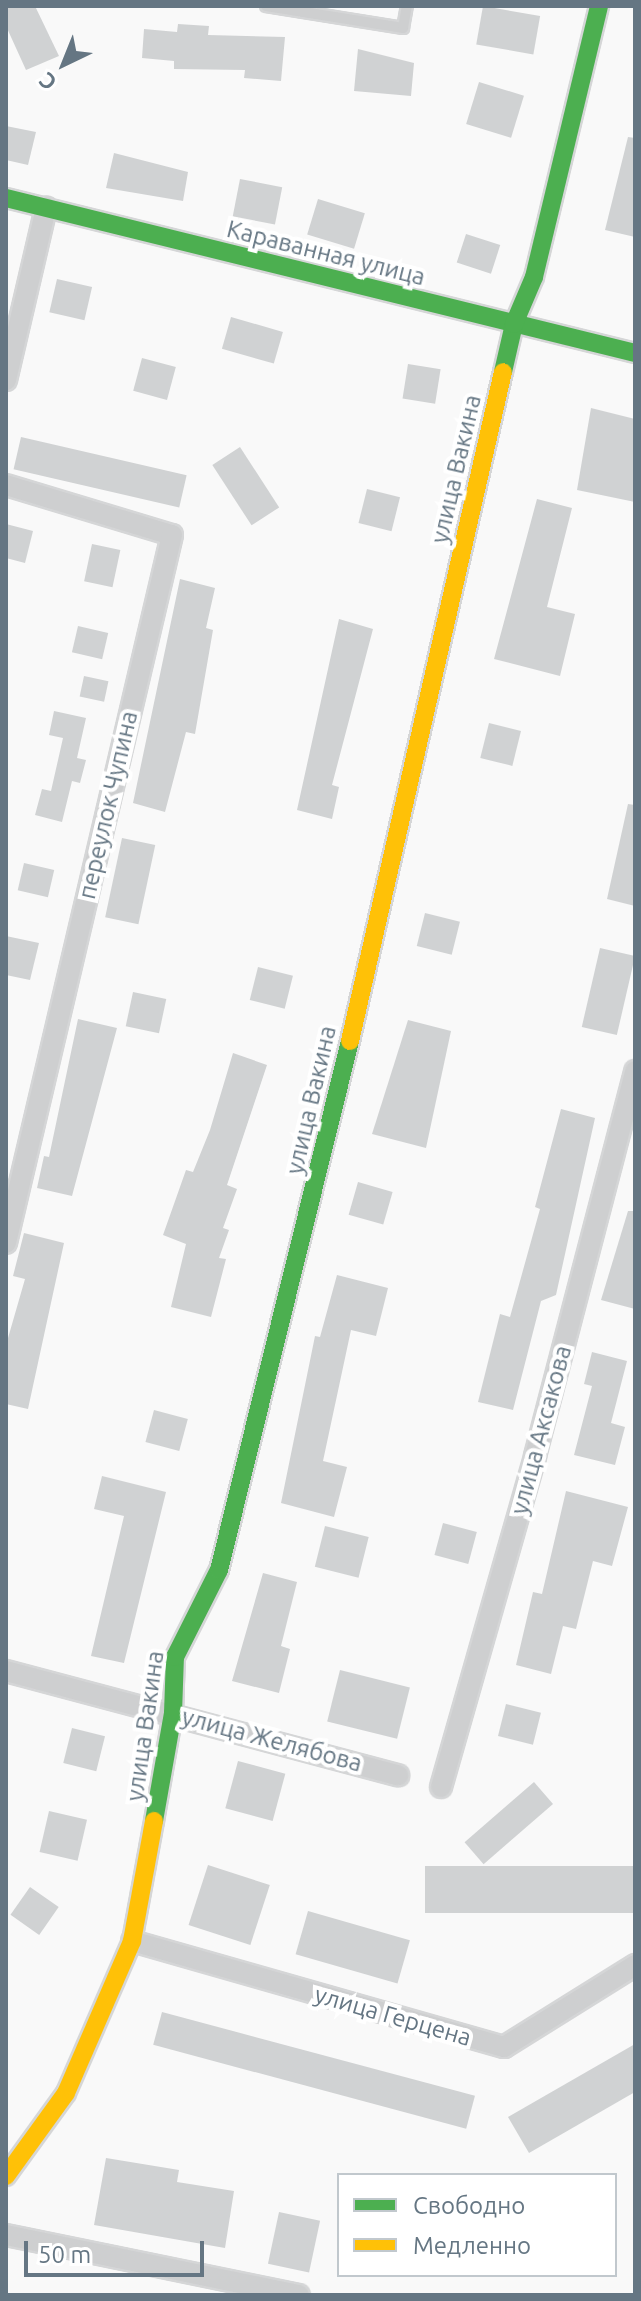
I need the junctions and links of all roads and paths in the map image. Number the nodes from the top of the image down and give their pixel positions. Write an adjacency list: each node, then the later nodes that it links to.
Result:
1 (266, 6): 2 (lane)
2 (407, 6)
3 (599, 6): 6 (street, улица Вакина)
4 (6, 198): 5 (street, Караванная улица)
5 (46, 208): 6 (street, Караванная улица); 8 (street)
6 (514, 324): 7 (street, Караванная улица); 13 (street, улица Вакина)
7 (635, 353)
8 (6, 380)
9 (6, 485): 11 (street, переулок Чупина)
10 (635, 1071): 15 (street, улица Аксакова)
11 (6, 1243)
12 (6, 1671): 13 (street, улица Желябова)
13 (173, 1713): 14 (street, улица Желябова); 16 (street, улица Вакина)
14 (398, 1775)
15 (441, 1787)
16 (132, 1941): 17 (street, улица Герцена); 18 (street, улица Вакина)
17 (635, 1965)
18 (6, 2176)
19 (6, 2235): 20 (street)
20 (299, 2295)

